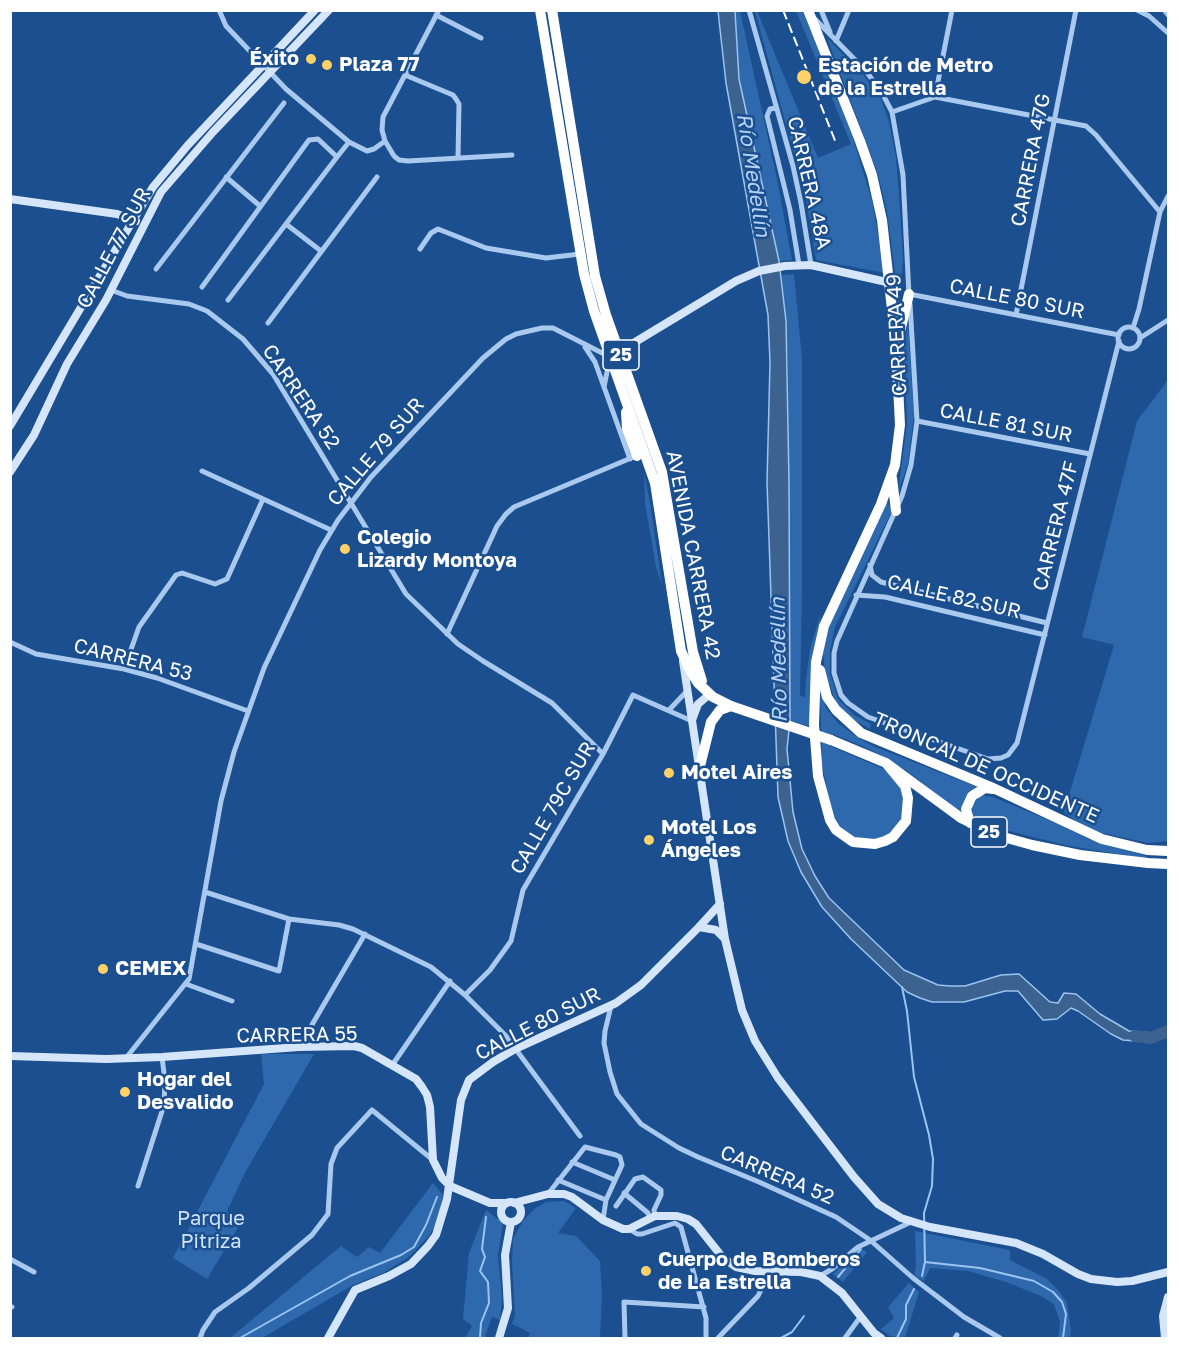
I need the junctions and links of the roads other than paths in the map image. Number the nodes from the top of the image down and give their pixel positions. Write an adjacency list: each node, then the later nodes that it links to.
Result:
1 (219, 10): 19 (street)
2 (315, 10): 19 (street, CALLE 77 SUR)
3 (329, 10): 20 (street, CALLE 77 SUR)
4 (540, 10): 45 (highway, AVENIDA CARRERA 42 / 25)
5 (552, 10): 62 (highway, AVENIDA CARRERA 42 / 25)
6 (749, 10): 24 (street, CARRERA 48A)
7 (820, 10): 18 (street)
8 (849, 10): 18 (street)
9 (952, 10): 22 (street)
10 (1076, 10): 26 (street, CARRERA 47G)
11 (1137, 10): 16 (street)
12 (1164, 10): 15 (street)
13 (808, 11): 18 (street, CARRERA 49); 49 (highway, 25)
14 (437, 13): 17 (street); 21 (street)
15 (1168, 15)
16 (1168, 33)
17 (481, 38)
18 (836, 41): 25 (street, CARRERA 49)
19 (263, 65): 20 (street); 38 (street, CALLE 77 SUR)
20 (270, 72): 28 (street); 39 (street, CALLE 77 SUR)
21 (405, 75): 27 (street); 31 (street)
22 (935, 97): 25 (street); 26 (street)
23 (284, 103): 32 (street)
24 (776, 108): 41 (street, CARRERA 48A); 42 (street, CARRERA 48A)
25 (892, 112): 52 (street, CARRERA 49)
26 (1055, 119): 37 (street); 54 (street, CARRERA 47G)
27 (385, 141): 28 (street); 31 (street)
28 (349, 142): 30 (street)
29 (512, 155): 31 (street)
30 (337, 157): 36 (street); 40 (street)
31 (458, 157)
32 (225, 177): 36 (street); 48 (street)
33 (377, 177): 44 (street)
34 (1168, 196): 37 (street)
35 (10, 199): 38 (street)
36 (260, 206): 50 (street)
37 (1160, 212): 57 (street)
38 (133, 219): 39 (street); 67 (street, CALLE 77 SUR)
39 (143, 224): 51 (street, CALLE 77 SUR)
40 (286, 224): 44 (street); 53 (street)
41 (807, 238): 42 (street); 47 (street, CARRERA 48A)
42 (795, 240): 46 (street, CARRERA 48A)
43 (420, 249): 45 (street)
44 (321, 250): 56 (street)
45 (580, 255): 62 (highway, AVENIDA CARRERA 42 / 25)
46 (799, 265): 47 (street); 62 (street)
47 (811, 266): 49 (street)
48 (156, 269)
49 (891, 282): 61 (highway, 25)
50 (202, 286)
51 (111, 290): 72 (street, CALLE 77 SUR); 75 (street, CARRERA 52)
52 (909, 294): 54 (street, CALLE 80 SUR); 61 (highway); 66 (street, CARRERA 49)
53 (228, 300)
54 (1016, 315): 58 (street, CALLE 80 SUR)
55 (1168, 320): 59 (street)
56 (268, 323)
57 (1132, 328): 58 (street); 59 (street)
58 (1119, 338): 59 (street); 69 (street, CARRERA 47F)
59 (1140, 338)
60 (584, 345): 62 (street, CALLE 79 SUR); 63 (street); 75 (street, CALLE 79 SUR)
61 (896, 345): 73 (highway, 25)
62 (615, 355): 63 (street); 64 (highway, AVENIDA CARRERA 42 / 25); 65 (highway, AVENIDA CARRERA 42 / 25)
63 (604, 387): 70 (street)
64 (624, 396): 68 (highway, AVENIDA CARRERA 42 / 25); 70 (highway)
65 (637, 400): 68 (highway); 88 (highway, AVENIDA CARRERA 42 / 25)
66 (916, 421): 69 (street, CALLE 81 SUR); 76 (street, CARRERA 49)
67 (10, 426)
68 (640, 439): 70 (highway, AVENIDA CARRERA 42 / 25)
69 (1090, 454): 80 (street, CARRERA 47F)
70 (637, 456): 81 (street); 85 (highway, AVENIDA CARRERA 42 / 25)
71 (202, 471): 74 (street)
72 (10, 472)
73 (892, 476): 76 (highway); 83 (highway, 25)
74 (263, 499): 77 (street); 86 (street)
75 (351, 502): 77 (street, CALLE 79 SUR); 81 (street, CARRERA 52)
76 (896, 511): 78 (street, CARRERA 49)
77 (331, 530): 91 (street, CALLE 79 SUR)
78 (870, 566): 79 (street, CARRERA 49); 80 (street, CALLE 82 SUR)
79 (856, 595): 82 (street, CALLE 82 SUR); 93 (street, CARRERA 49)
80 (1047, 623): 82 (street, CARRERA 47F)
81 (447, 634): 94 (street, CARRERA 52)
82 (1044, 635): 93 (street, CARRERA 47F)
83 (820, 637): 95 (highway); 97 (highway, TRONCAL DE OCCIDENTE / 25)
84 (10, 642): 86 (street, CARRERA 53)
85 (681, 651): 87 (street); 88 (highway, AVENIDA CARRERA 42 / 25)
86 (124, 669): 91 (street, CARRERA 53)
87 (687, 691): 90 (street); 92 (street)
88 (710, 694): 89 (highway, TRONCAL DE OCCIDENTE / 25); 92 (street)
89 (731, 706): 95 (highway, TRONCAL DE OCCIDENTE / 25, bridge); 96 (highway)
90 (669, 710): 92 (street); 94 (street, CALLE 79C SUR)
91 (248, 711): 101 (street, CALLE 79 SUR)
92 (692, 721): 96 (street)
93 (1012, 752)
94 (603, 754): 110 (street, CALLE 79C SUR)
95 (886, 763): 98 (highway, TRONCAL DE OCCIDENTE / 25)
96 (699, 770): 102 (street)
97 (999, 791): 98 (highway); 99 (highway, TRONCAL DE OCCIDENTE / 25)
98 (970, 823): 100 (highway, TRONCAL DE OCCIDENTE / 25)
99 (1168, 851)
100 (1168, 864)
101 (205, 892): 103 (street); 107 (street, CALLE 79 SUR)
102 (720, 904): 104 (street, CALLE 80 SUR); 106 (street)
103 (289, 919): 105 (street); 107 (street)
104 (699, 927): 106 (street); 112 (street, CALLE 80 SUR)
105 (365, 934): 108 (street); 113 (street)
106 (725, 939): 138 (street)
107 (196, 944): 109 (street, CALLE 79 SUR)
108 (450, 981): 110 (street); 118 (street)
109 (186, 984): 111 (street); 117 (street, CALLE 79 SUR)
110 (465, 995): 114 (street)
111 (232, 1001)
112 (611, 1005): 114 (street, CALLE 80 SUR); 140 (street, CARRERA 52)
113 (299, 1047): 116 (street, CARRERA 55); 118 (street, CARRERA 55)
114 (515, 1049): 119 (street); 125 (street, CALLE 80 SUR)
115 (10, 1056): 117 (street, CARRERA 55)
116 (162, 1057): 117 (street, CARRERA 55); 124 (street)
117 (126, 1058)
118 (393, 1064): 120 (street, CARRERA 55)
119 (580, 1136)
120 (433, 1160): 125 (street); 149 (street)
121 (572, 1162): 122 (street); 123 (street); 123 (street)
122 (558, 1180): 127 (street); 129 (street)
123 (615, 1180): 129 (street)
124 (138, 1186)
125 (450, 1186): 130 (street); 150 (street, CALLE 80 SUR)
126 (624, 1193): 132 (street); 135 (street); 135 (street)
127 (548, 1194): 128 (street); 136 (street)
128 (535, 1198): 131 (street); 133 (street)
129 (606, 1200): 136 (street)
130 (490, 1203): 131 (street); 134 (street)
131 (511, 1203): 133 (street); 134 (street)
132 (616, 1206)
133 (520, 1214): 137 (street)
134 (502, 1216): 137 (street)
135 (653, 1218): 139 (street); 143 (street)
136 (603, 1220): 139 (street)
137 (511, 1222): 151 (street)
138 (914, 1223): 140 (street); 144 (street)
139 (629, 1229): 147 (street)
140 (870, 1240): 145 (street); 157 (street, CARRERA 52)
141 (10, 1259): 142 (street)
142 (34, 1272)
143 (770, 1272): 145 (street); 154 (street)
144 (1168, 1272)
145 (820, 1276): 148 (street)
146 (1168, 1297): 158 (street)
147 (704, 1307): 152 (street); 153 (street)
148 (861, 1316): 155 (street); 156 (street)
149 (200, 1338)
150 (328, 1338)
151 (499, 1338)
152 (625, 1338)
153 (706, 1338)
154 (718, 1338)
155 (845, 1338)
156 (881, 1338)
157 (1000, 1338)
158 (1165, 1338)

